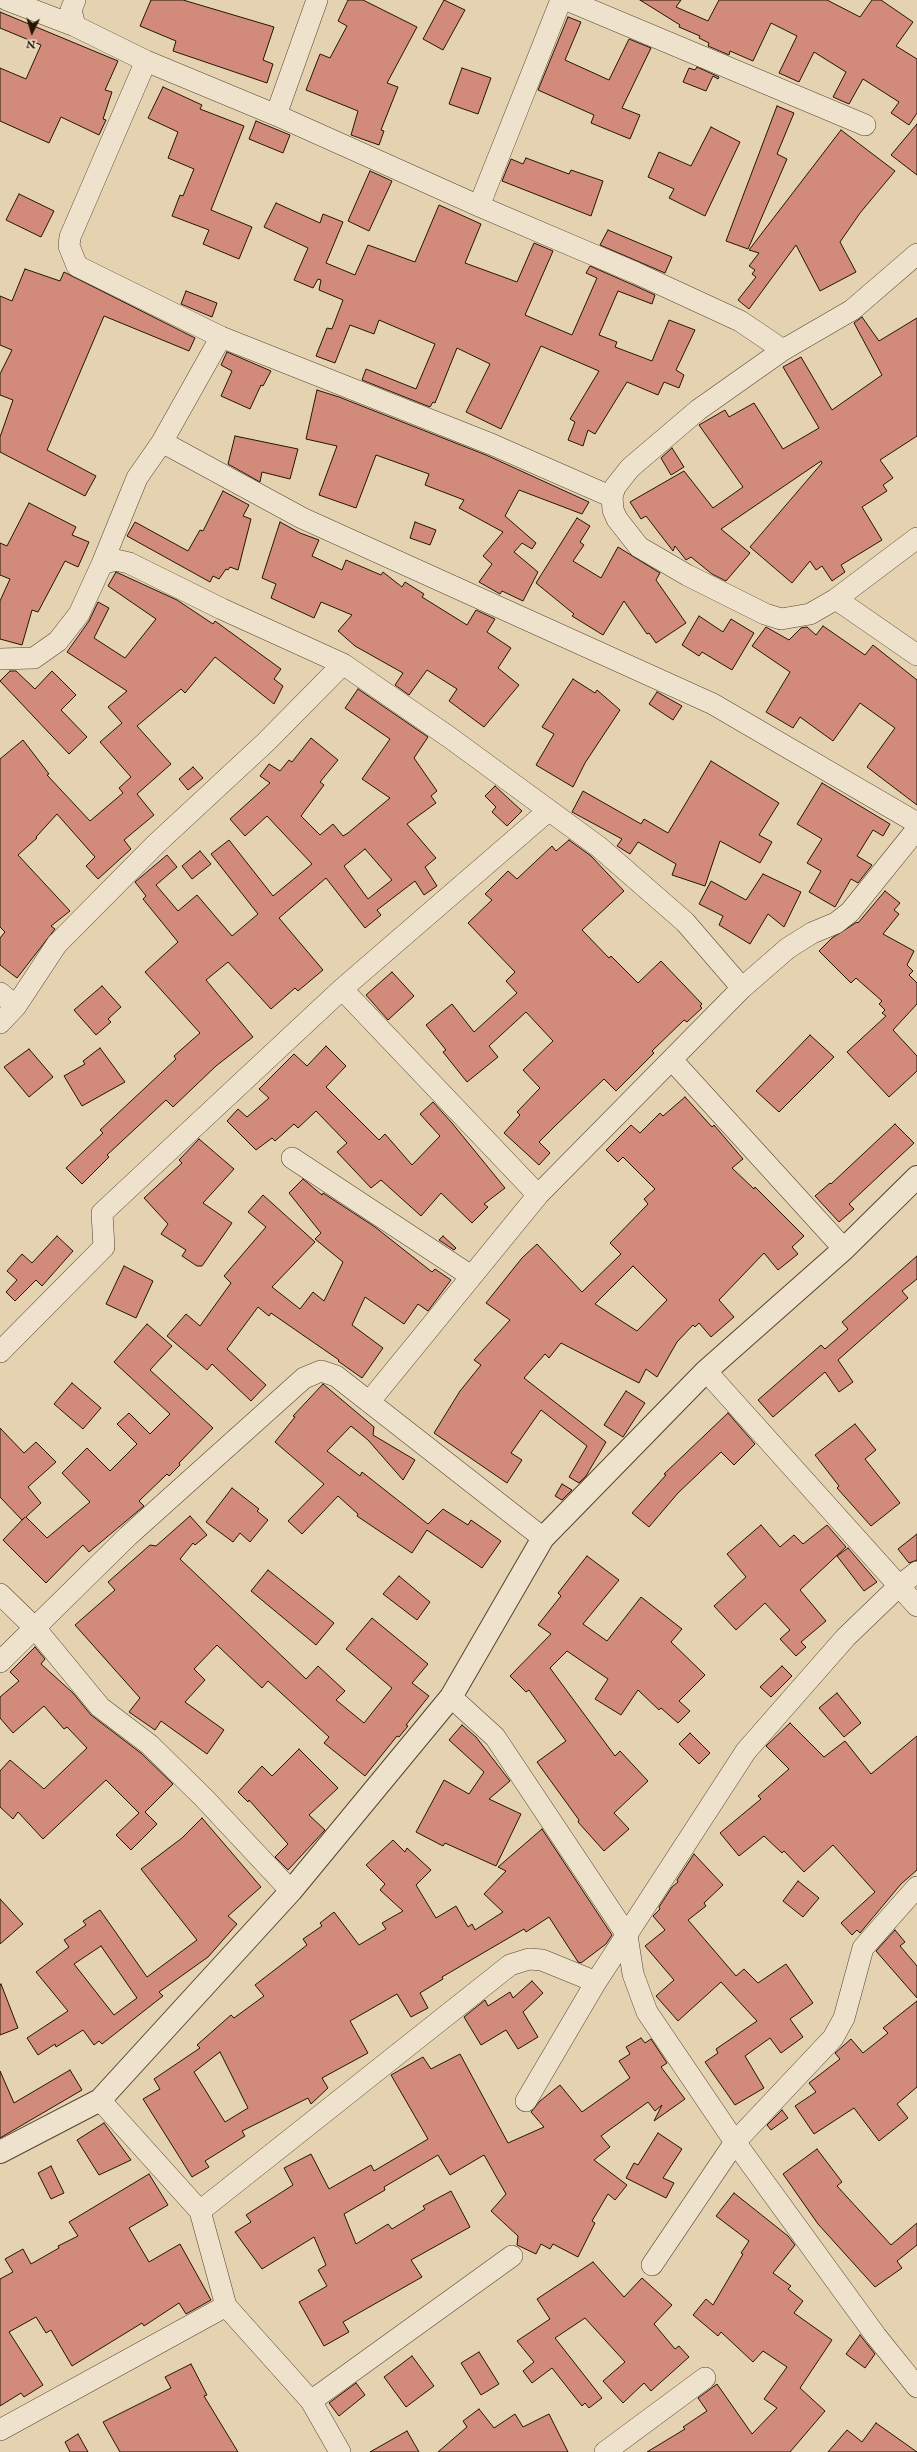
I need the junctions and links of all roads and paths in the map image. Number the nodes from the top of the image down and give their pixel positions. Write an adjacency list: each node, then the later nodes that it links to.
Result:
1 (7, 0): 6 (street)
2 (75, 0): 6 (street)
3 (317, 0): 8 (street)
4 (560, 0): 10 (street)
5 (567, 0): 9 (street)
6 (75, 26): 7 (street)
7 (146, 62): 8 (street); 12 (street)
8 (276, 114): 10 (street)
9 (865, 125)
10 (479, 206): 13 (street)
11 (917, 254): 13 (street)
12 (221, 337): 14 (street); 15 (street)
13 (783, 350): 15 (street)
14 (162, 442): 17 (street); 23 (street)
15 (612, 497): 18 (street)
16 (917, 538): 18 (street)
17 (102, 564): 20 (street); 21 (street)
18 (836, 599): 19 (street)
19 (917, 655)
20 (3, 663)
21 (343, 664): 22 (street); 28 (street)
22 (548, 811): 25 (street); 26 (street)
23 (917, 823)
24 (917, 830): 25 (street)
25 (742, 988): 30 (street)
26 (342, 989): 33 (street); 36 (street)
27 (0, 993): 28 (street)
28 (16, 1006): 29 (street)
29 (0, 1023)
30 (672, 1060): 33 (street); 34 (street)
31 (292, 1158): 35 (street)
32 (917, 1177): 34 (street)
33 (538, 1195): 35 (street)
34 (844, 1249): 37 (street)
35 (471, 1276): 38 (street)
36 (0, 1352)
37 (706, 1371): 39 (street); 41 (street)
38 (369, 1402): 39 (street); 44 (street)
39 (543, 1538): 46 (street)
40 (917, 1572): 41 (street)
41 (899, 1586): 43 (street); 49 (street)
42 (0, 1594): 44 (street)
43 (917, 1606)
44 (35, 1628): 45 (street); 48 (street)
45 (0, 1662)
46 (451, 1697): 48 (street); 49 (street)
47 (917, 1887): 53 (street)
48 (291, 1891): 51 (street)
49 (627, 1935): 50 (street); 53 (street)
50 (596, 1982): 52 (street); 55 (street)
51 (100, 2100): 54 (street); 55 (street)
52 (526, 2101)
53 (735, 2142): 57 (street); 60 (street)
54 (0, 2152)
55 (200, 2211): 58 (street)
56 (512, 2256): 61 (street)
57 (652, 2266)
58 (226, 2306): 61 (street); 62 (street)
59 (705, 2378): 64 (street)
60 (917, 2387)
61 (311, 2401): 63 (street)
62 (0, 2430)
63 (340, 2452)
64 (606, 2452)

